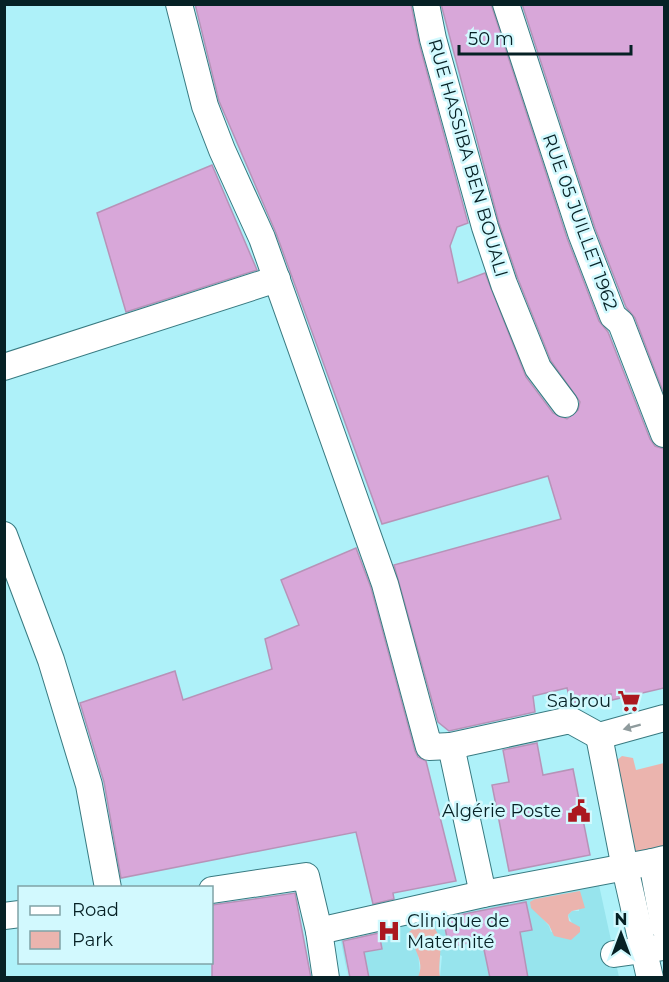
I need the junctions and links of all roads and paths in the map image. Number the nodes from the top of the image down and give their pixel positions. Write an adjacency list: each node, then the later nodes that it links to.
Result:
1 (179, 4): 4 (street)
2 (426, 4): 6 (street, RUE HASSIBA BEN BOUALI)
3 (506, 4): 7 (street, RUE 05 JUILLET 1962)
4 (277, 279): 5 (street); 11 (street)
5 (4, 368)
6 (565, 404)
7 (664, 434)
8 (4, 535): 14 (street)
9 (664, 718): 10 (street, one-way to 10)
10 (599, 736): 11 (street); 13 (street)
11 (451, 746): 16 (street)
12 (658, 861): 13 (street); 17 (street)
13 (625, 868): 16 (street); 19 (street)
14 (108, 886)
15 (213, 890): 18 (street)
16 (483, 894): 18 (street)
17 (664, 927)
18 (319, 931): 21 (street)
19 (655, 948): 20 (street); 22 (street)
20 (614, 954)
21 (326, 978)
22 (650, 978)

